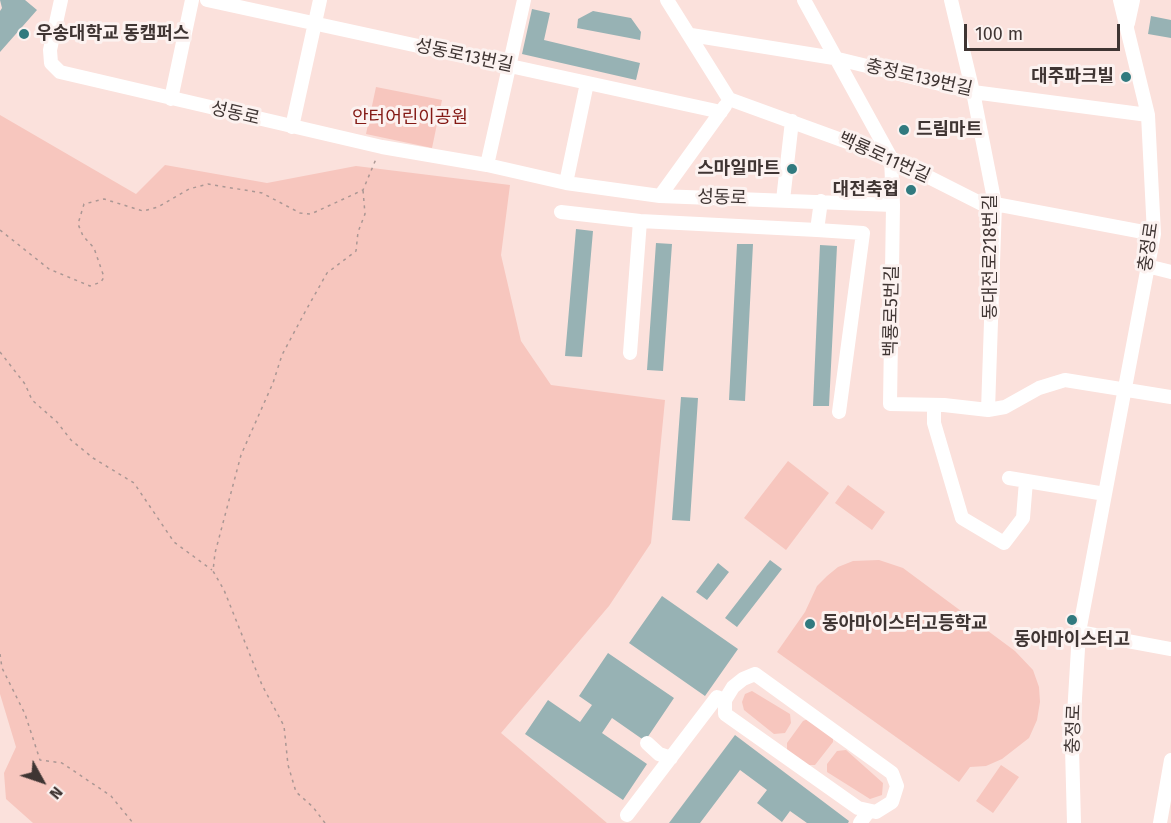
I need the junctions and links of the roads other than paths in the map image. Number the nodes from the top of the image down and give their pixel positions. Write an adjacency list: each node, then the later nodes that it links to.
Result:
1 (61, 0): 18 (street, 성동로)
2 (192, 0): 18 (street)
3 (207, 0): 11 (street, 성동로13번길)
4 (320, 0): 11 (street)
5 (524, 0): 15 (street)
6 (667, 0): 13 (street)
7 (804, 0): 14 (street, 백룡로5번길)
8 (951, 0): 17 (street, 동대전로218번길)
9 (1120, 0): 12 (street, 충정로)
10 (1132, 0): 12 (main road)
11 (315, 23): 15 (street, 성동로13번길); 23 (street)
12 (1127, 23): 21 (street, 충정로)
13 (691, 35): 14 (street, 충정로139번길); 19 (street)
14 (834, 58): 17 (street, 충정로139번길); 24 (street, 백룡로5번길)
15 (511, 66): 16 (street, 성동로13번길); 25 (street)
16 (587, 83): 20 (street, 성동로13번길); 26 (street)
17 (974, 92): 21 (street, 충정로139번길); 30 (street, 동대전로218번길)
18 (171, 99): 23 (street, 성동로)
19 (729, 99): 20 (street, 성동로); 22 (street, 백룡로11번길)
20 (721, 112): 27 (street, 성동로)
21 (1148, 115): 35 (street, 충정로)
22 (792, 121): 24 (street, 백룡로11번길); 28 (street)
23 (292, 127): 25 (street, 성동로)
24 (891, 158): 30 (street, 백룡로11번길); 31 (street, 백룡로5번길)
25 (487, 165): 26 (street, 성동로)
26 (566, 183): 27 (street, 성동로)
27 (660, 196): 28 (street, 성동로)
28 (783, 200): 29 (street, 성동로)
29 (821, 201): 31 (street, 성동로); 34 (street)
30 (995, 204): 35 (street, 백룡로11번길); 42 (street, 동대전로218번길)
31 (893, 205): 41 (street, 백룡로5번길)
32 (561, 212): 33 (street)
33 (640, 221): 34 (street); 38 (street)
34 (817, 230): 43 (street)
35 (1154, 234): 36 (street, 충정로)
36 (1147, 266): 37 (street); 39 (street, 충정로)
37 (1171, 272)
38 (630, 353)
39 (1123, 388): 40 (street, 백룡로5번길); 42 (street, 백룡로5번길); 46 (street, 충정로)
40 (1171, 397)
41 (934, 405): 42 (street, 백룡로5번길); 45 (street)
42 (988, 410)
43 (839, 412)
44 (1009, 478): 45 (street)
45 (1026, 481): 46 (street)
46 (1105, 494): 47 (street, 충정로)
47 (1079, 632): 48 (street); 56 (street, 충정로)
48 (1171, 649)
49 (725, 700): 51 (street); 53 (street); 53 (street)
50 (647, 743): 51 (street)
51 (671, 758): 54 (street)
52 (1171, 760): 57 (street)
53 (869, 811): 55 (street)
54 (627, 814)
55 (860, 823)
56 (1074, 823)
57 (1160, 823)

